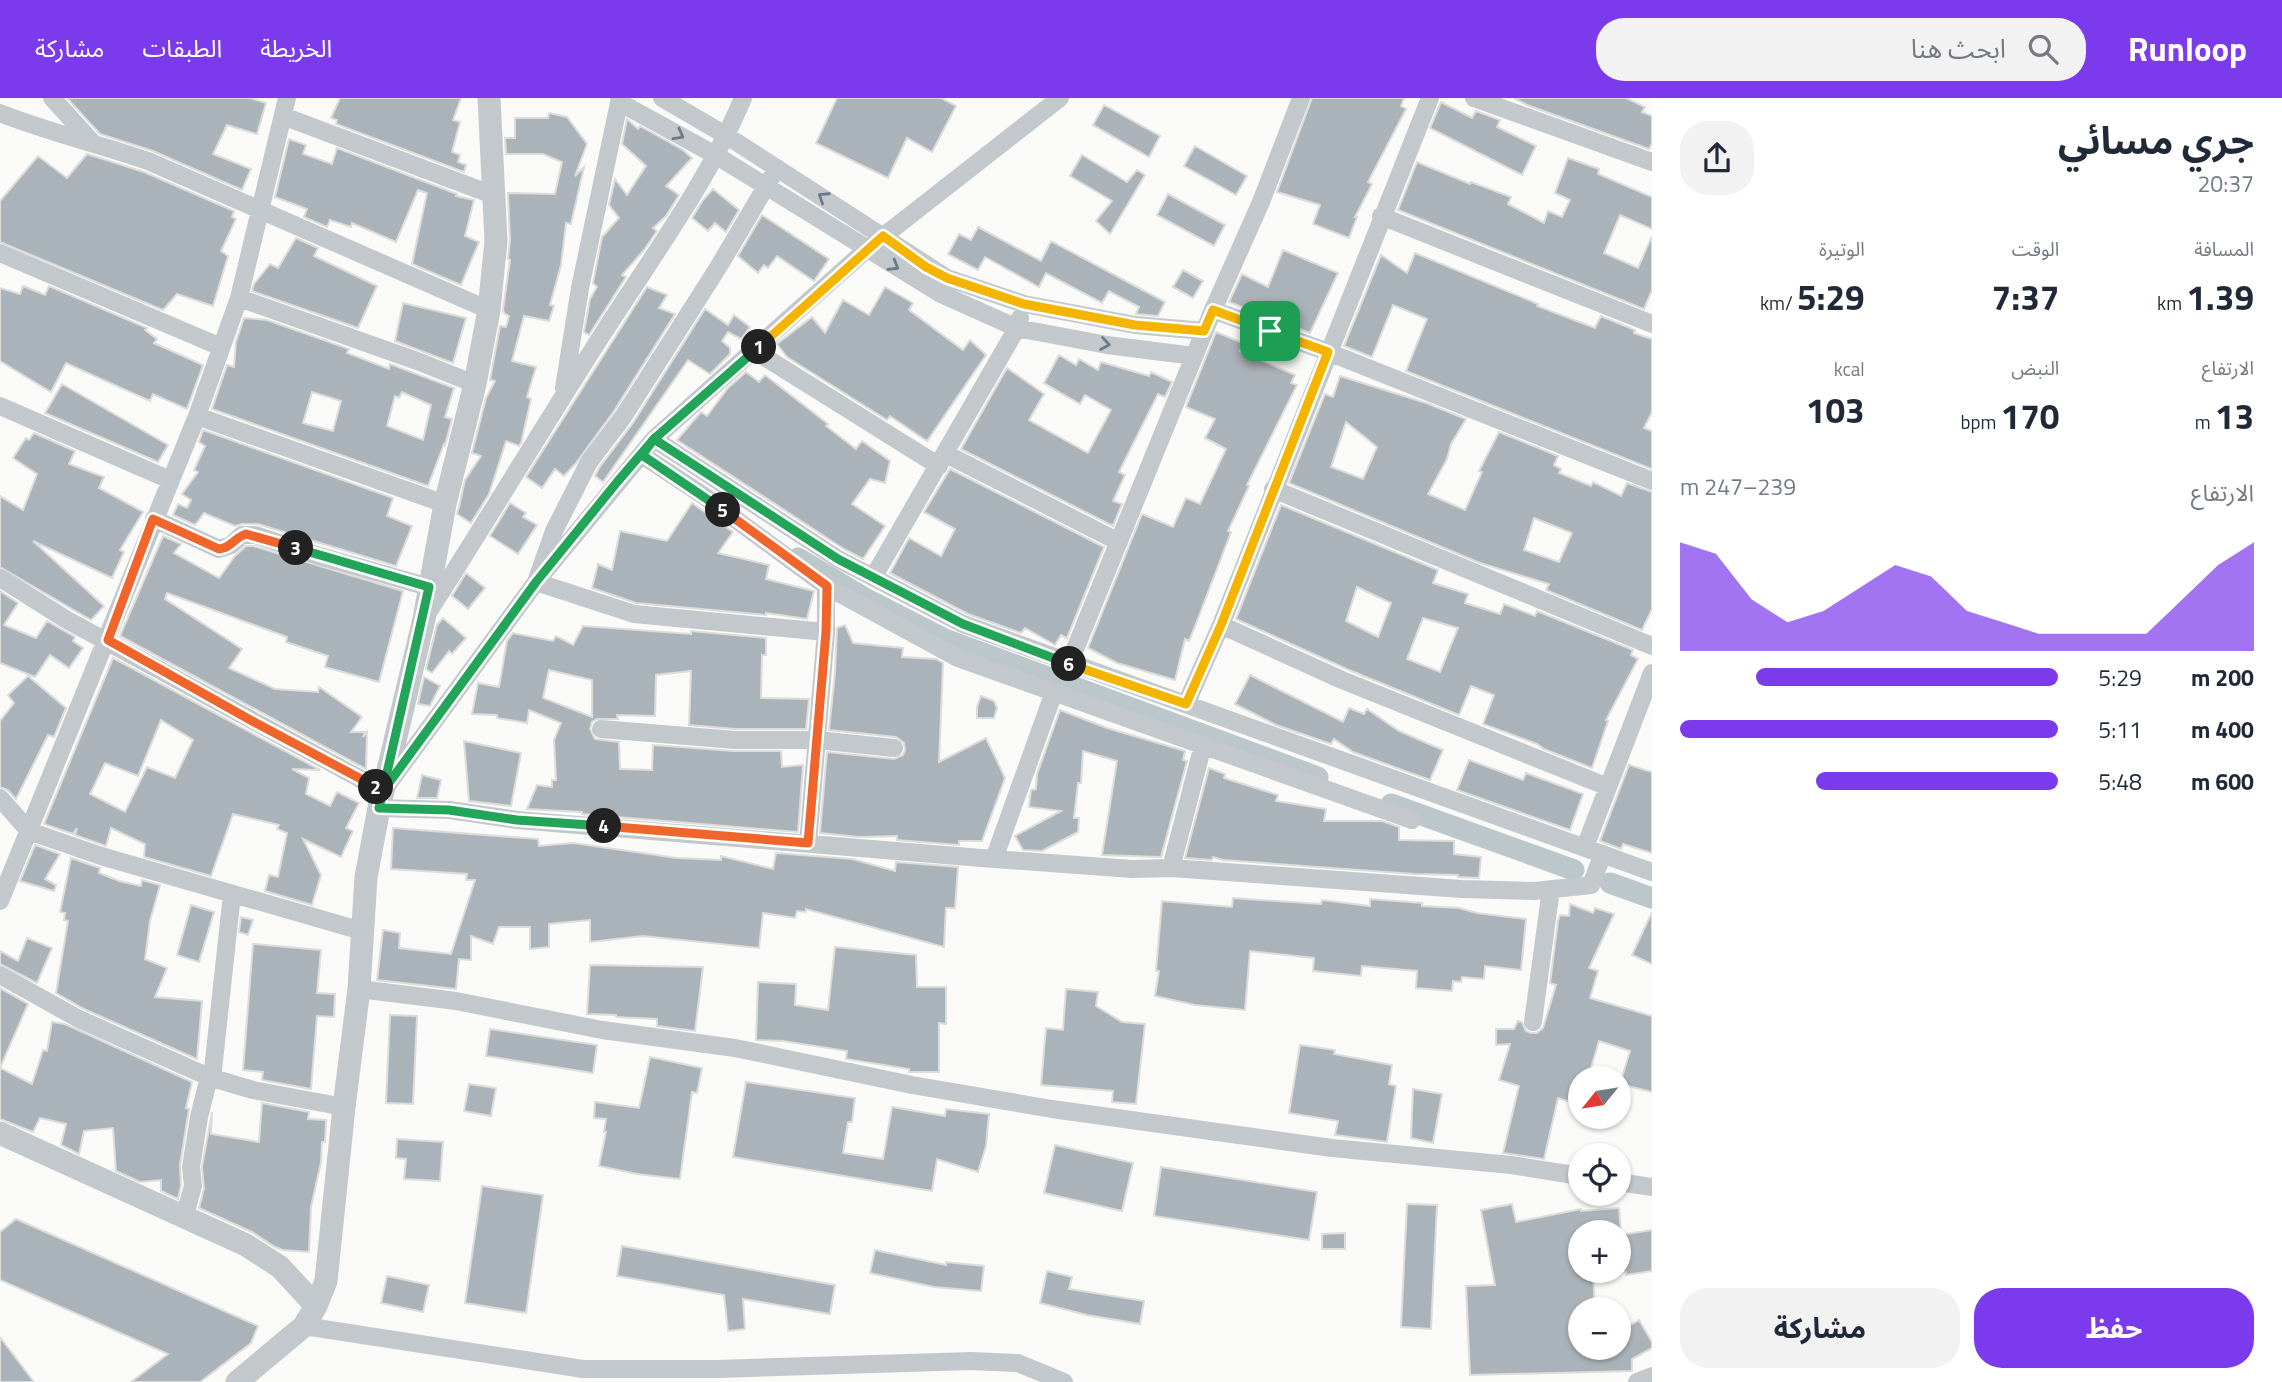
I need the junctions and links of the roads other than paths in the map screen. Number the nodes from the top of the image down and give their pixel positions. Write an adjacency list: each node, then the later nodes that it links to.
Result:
1 (52, 98): 13 (street)
2 (489, 98): 18 (street)
3 (662, 98): 12 (street)
4 (743, 98): 12 (street)
5 (1060, 98): 21 (street)
6 (1301, 98): 28 (street)
7 (1430, 98): 20 (street)
8 (1474, 98): 15 (street)
9 (620, 100): 14 (street, one-way to 14); 37 (street)
10 (285, 107): 18 (street); 19 (street)
11 (0, 113): 13 (street)
12 (727, 136): 14 (street); 16 (street)
13 (92, 142): 19 (street)
14 (717, 156): 17 (street); 37 (street)
15 (1652, 162)
16 (777, 168): 17 (street); 21 (street, one-way to 16)
17 (766, 188): 22 (street); 51 (street)
18 (493, 195): 27 (street)
19 (260, 211): 25 (street); 27 (street)
20 (1381, 216): 29 (street); 34 (street)
21 (883, 236): 22 (street); 24 (street)
22 (867, 249): 24 (street, one-way to 24); 33 (street)
23 (0, 253): 32 (street)
24 (922, 274): 26 (street); 30 (street)
25 (239, 298): 32 (street); 36 (street)
26 (1024, 304): 30 (street); 31 (street)
27 (489, 310): 36 (street)
28 (1213, 310): 31 (street); 34 (street)
29 (1652, 324)
30 (1017, 328): 35 (street, one-way to 35); 42 (street)
31 (1204, 331): 35 (street)
32 (221, 347): 39 (street)
33 (755, 351): 40 (street); 42 (street)
34 (1328, 352): 44 (street); 45 (street)
35 (1194, 356): 48 (street)
36 (475, 384): 46 (street)
37 (563, 395): 54 (street)
38 (0, 406): 43 (street)
39 (197, 416): 43 (street); 46 (street)
40 (654, 439): 41 (street); 49 (street)
41 (642, 455): 51 (street); 52 (street)
42 (942, 460): 48 (street); 49 (street)
43 (170, 480): 47 (street)
44 (1652, 481)
45 (1273, 489): 55 (street); 58 (street)
46 (445, 505): 53 (street)
47 (153, 519): 53 (street); 57 (street)
48 (1119, 542): 59 (street)
49 (874, 576): 59 (street)
50 (0, 578): 57 (street)
51 (536, 582): 56 (street); 69 (street)
52 (827, 586): 56 (street); 61 (street)
53 (429, 587): 54 (street)
54 (424, 619): 69 (street)
55 (1221, 625): 62 (street); 67 (street)
56 (826, 632): 64 (street)
57 (108, 640): 69 (street); 71 (street)
58 (1652, 646)
59 (1069, 664): 62 (street)
60 (1652, 673): 67 (street)
61 (1054, 692): 65 (street); 75 (street)
62 (1186, 704): 73 (street)
63 (601, 729): 64 (street)
64 (817, 740): 66 (street); 72 (street)
65 (1203, 745): 70 (street); 76 (street)
66 (894, 748)
67 (1608, 787): 73 (street)
68 (0, 798): 71 (street)
69 (381, 799): 72 (street); 81 (street)
70 (1412, 820)
71 (29, 831): 79 (street); 80 (street)
72 (808, 843): 75 (street)
73 (1585, 846): 74 (street)
74 (1603, 854): 77 (street); 78 (street)
75 (994, 859): 76 (street)
76 (1171, 868): 78 (street)
77 (1652, 872)
78 (1551, 889): 84 (street)
79 (232, 894): 81 (street); 85 (street)
80 (0, 901)
81 (362, 931): 83 (street)
82 (0, 975): 85 (street)
83 (359, 989): 86 (street); 88 (street)
84 (1533, 1022)
85 (211, 1078): 86 (street); 91 (street)
86 (344, 1107): 92 (street)
87 (0, 1133): 91 (street)
88 (1568, 1174)
89 (1631, 1184): 90 (street)
90 (1652, 1187)
91 (184, 1218): 92 (street)
92 (316, 1306): 93 (street)
93 (304, 1326): 94 (street); 98 (street)
94 (718, 1368): 95 (street); 99 (street)
95 (753, 1374): 97 (street)
96 (1652, 1376): 100 (street)
97 (1055, 1380)
98 (237, 1382)
99 (702, 1382)
100 (1637, 1382)

